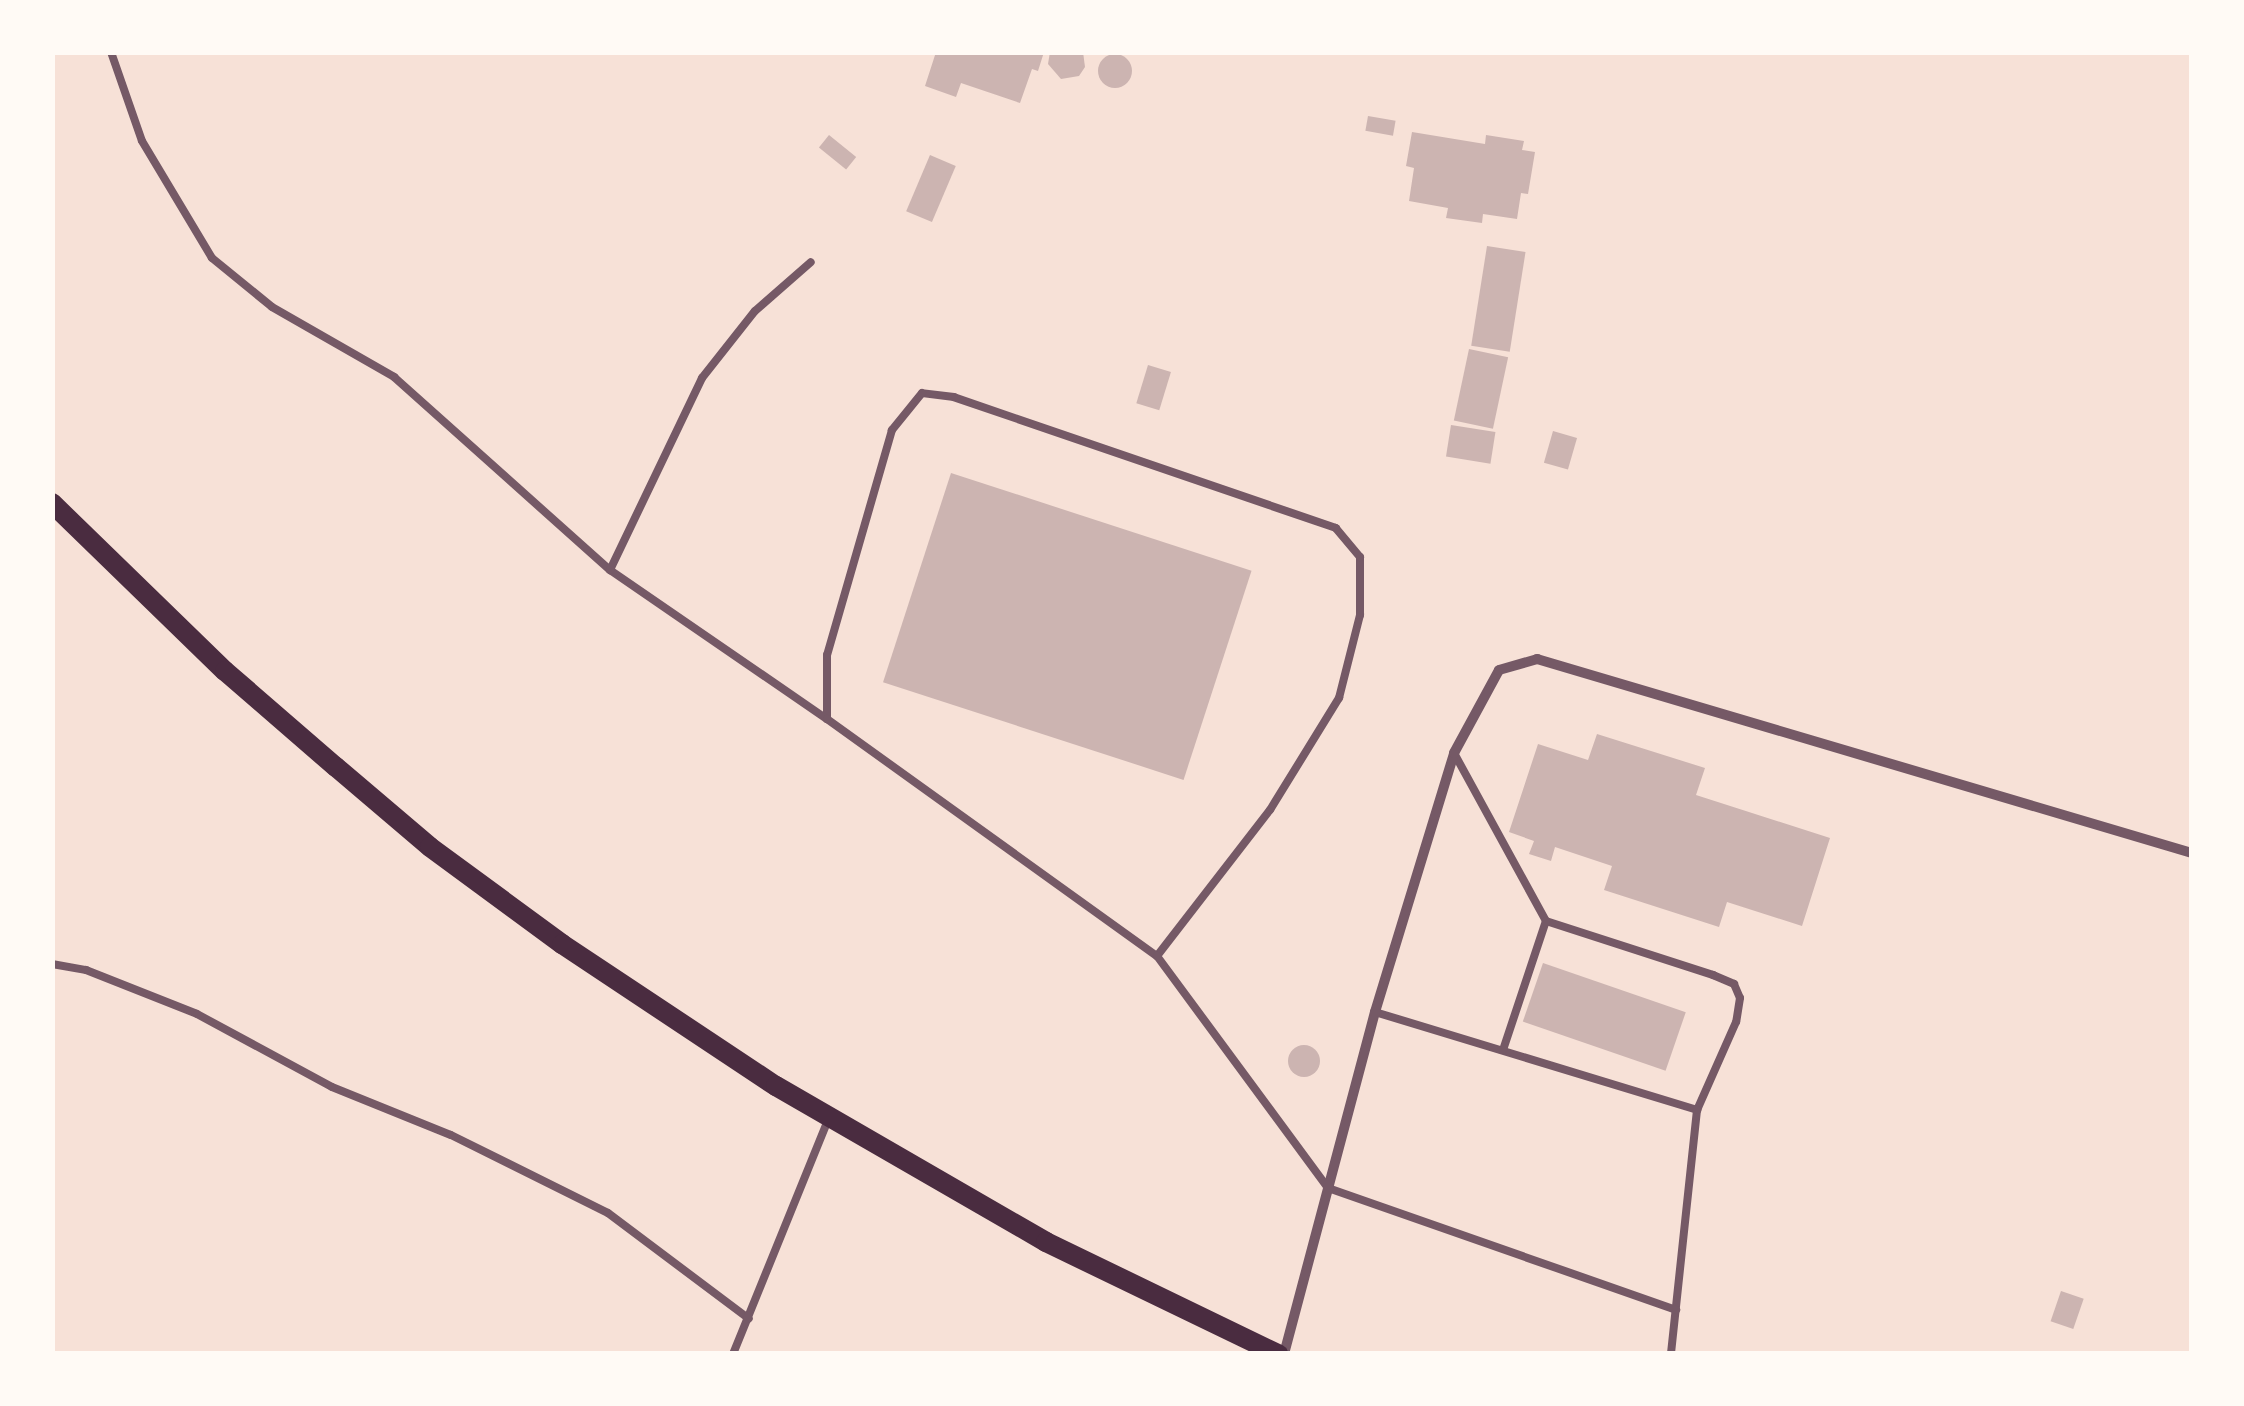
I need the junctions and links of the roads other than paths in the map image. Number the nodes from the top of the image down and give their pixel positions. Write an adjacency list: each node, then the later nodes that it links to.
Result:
1 (111, 52): 4 (lane)
2 (811, 262): 4 (lane)
3 (52, 503): 14 (main road)
4 (610, 570): 5 (lane)
5 (826, 719): 9 (lane); 9 (lane)
6 (1454, 753): 7 (street); 8 (lane); 11 (street)
7 (2192, 853)
8 (1546, 921): 12 (lane); 13 (lane)
9 (1157, 956): 15 (lane)
10 (52, 964): 17 (lane)
11 (1375, 1012): 12 (lane); 15 (street)
12 (1503, 1050): 13 (lane)
13 (1697, 1110): 16 (lane)
14 (829, 1116): 17 (lane); 19 (main road)
15 (1328, 1188): 16 (lane); 19 (street)
16 (1676, 1310): 20 (lane)
17 (749, 1320): 18 (lane)
18 (733, 1354)
19 (1281, 1354)
20 (1671, 1354)

